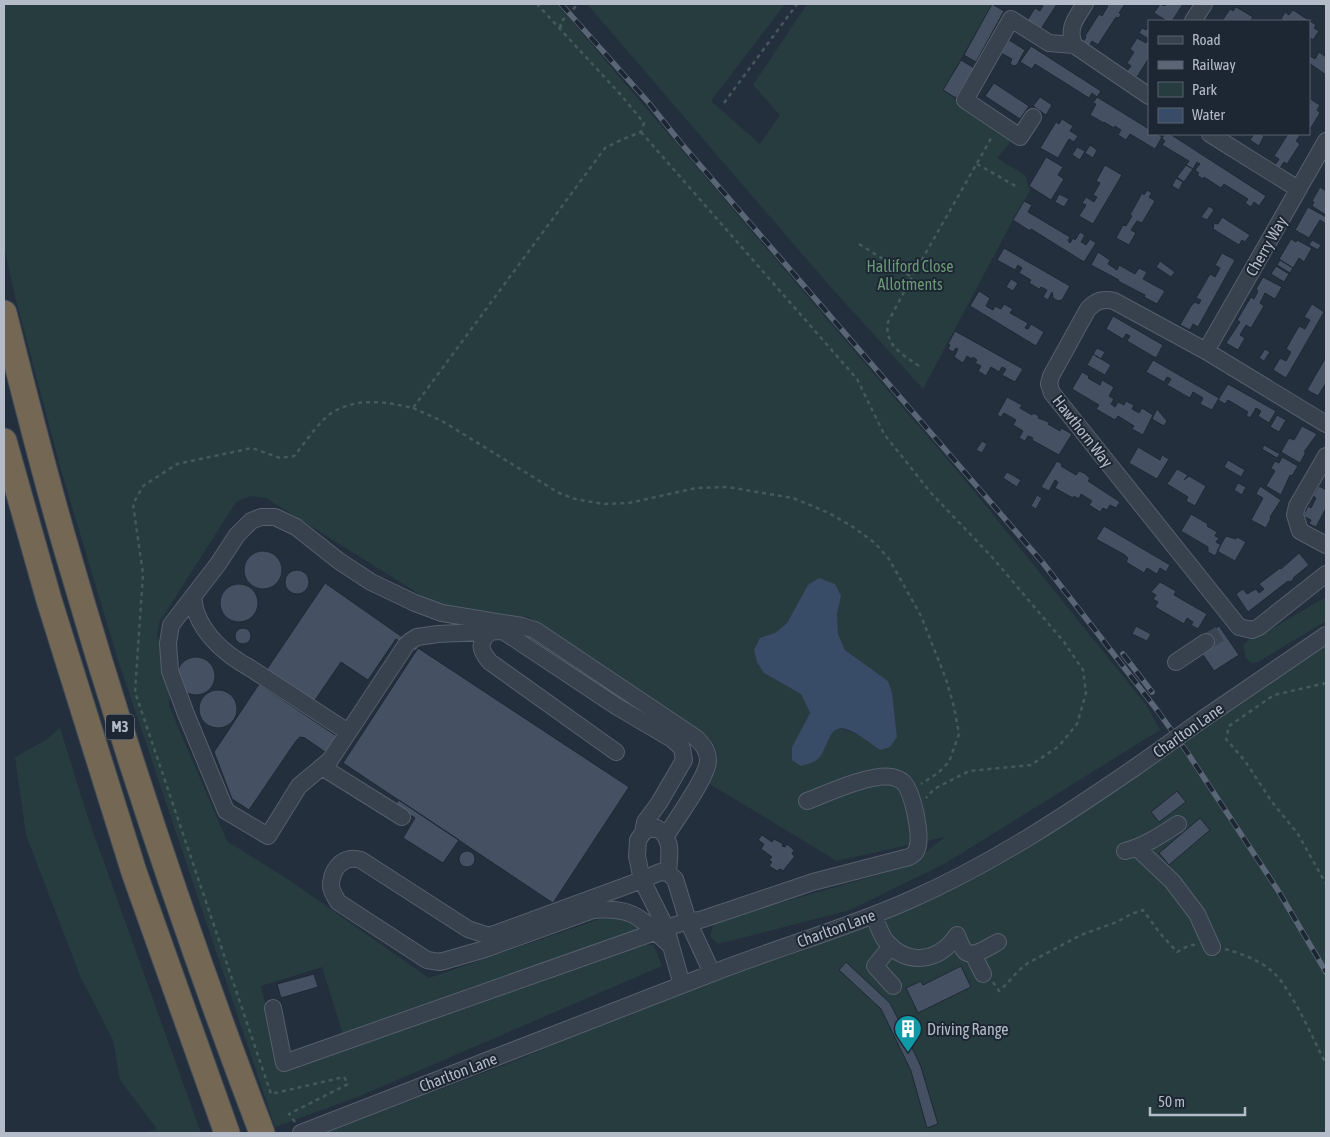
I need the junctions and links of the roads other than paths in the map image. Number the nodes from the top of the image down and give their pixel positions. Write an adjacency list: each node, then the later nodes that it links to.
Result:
1 (1085, 4): 4 (street)
2 (1204, 4): 3 (street)
3 (1194, 20)
4 (1074, 45): 5 (street); 6 (street)
5 (1148, 94)
6 (1033, 117)
7 (1212, 135): 9 (street)
8 (1326, 141): 9 (street, Cherry Way)
9 (1298, 189): 11 (street, Cherry Way)
10 (4, 313): 45 (highway, M3)
11 (1206, 351): 12 (street, Hawthorn Way); 16 (street, Hawthorn Way)
12 (1326, 424)
13 (4, 441): 44 (highway, M3)
14 (1326, 456): 15 (street)
15 (1326, 545)
16 (1326, 574)
17 (193, 596): 18 (street); 22 (street); 24 (street)
18 (492, 626): 22 (street); 23 (street); 28 (street); 29 (street)
19 (1326, 634): 32 (street, Charlton Lane, bridge)
20 (1206, 642): 21 (street)
21 (1176, 662)
22 (348, 732): 24 (street)
23 (616, 752)
24 (322, 767): 26 (street)
25 (807, 801): 33 (street)
26 (402, 817)
27 (1178, 824): 37 (street)
28 (643, 833): 29 (street); 31 (street)
29 (666, 836): 30 (street)
30 (668, 874): 31 (street); 33 (street)
31 (642, 880): 34 (street); 34 (street)
32 (874, 915): 36 (street); 39 (street, Charlton Lane)
33 (688, 921): 34 (street); 39 (street)
34 (660, 930): 41 (street); 43 (street)
35 (998, 942): 38 (street)
36 (891, 946): 38 (street); 42 (street)
37 (1212, 947)
38 (973, 954): 40 (street)
39 (712, 973): 41 (street, Charlton Lane)
40 (988, 977)
41 (682, 985): 46 (street, Charlton Lane)
42 (893, 986)
43 (273, 1008)
44 (226, 1133)
45 (262, 1133)
46 (302, 1133)

